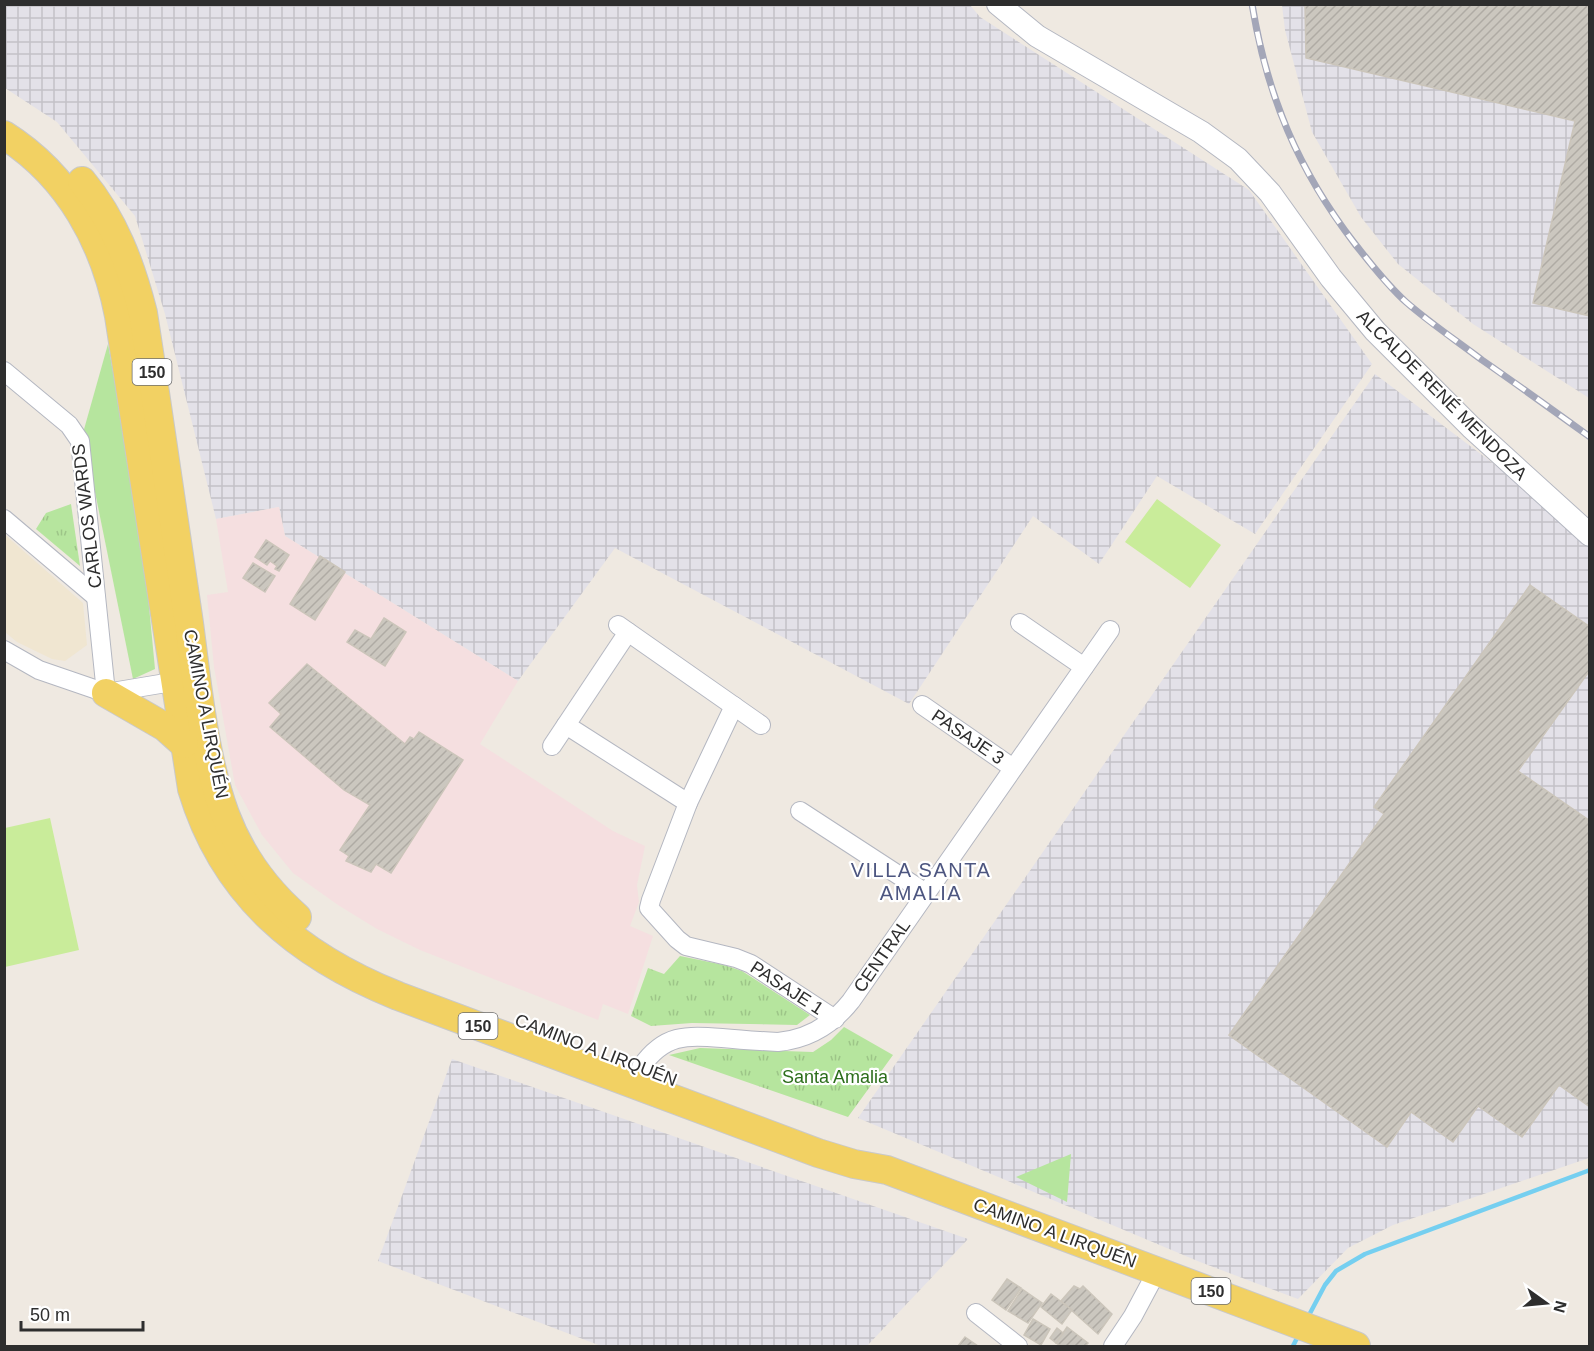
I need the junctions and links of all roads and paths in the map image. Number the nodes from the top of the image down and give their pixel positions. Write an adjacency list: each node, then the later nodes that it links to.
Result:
1 (1007, 8): 6 (street, ALCALDE RENÉ MENDOZA)
2 (4, 114): 12 (main road, CAMINO A LIRQUÉN / 150)
3 (4, 135): 12 (main road, CAMINO A LIRQUÉN / 150)
4 (4, 371): 7 (street, CARLOS WARDS)
5 (4, 519): 7 (street)
6 (1590, 535)
7 (96, 597): 13 (street, CARLOS WARDS)
8 (1020, 623): 11 (street)
9 (1110, 630): 11 (street, CENTRAL)
10 (4, 650): 13 (street)
11 (1084, 667): 20 (street, CENTRAL)
12 (185, 680): 13 (street); 18 (main road, CAMINO A LIRQUÉN / 150); 25 (main road, CAMINO A LIRQUÉN / 150)
13 (106, 693): 18 (main road)
14 (922, 705): 20 (street, PASAJE 3)
15 (734, 706): 16 (street); 17 (street); 21 (street)
16 (566, 725): 19 (street); 21 (street)
17 (760, 725)
18 (184, 744): 26 (main road, CAMINO A LIRQUÉN / 150)
19 (552, 746)
20 (1013, 768): 23 (street, CENTRAL)
21 (688, 803): 24 (street, PASAJE 1)
22 (800, 811): 23 (street)
23 (926, 892): 24 (street, CENTRAL)
24 (835, 1019): 25 (street, CENTRAL)
25 (641, 1067): 26 (main road, CAMINO A LIRQUÉN / 150)
26 (887, 1170): 27 (main road, CAMINO A LIRQUÉN / 150)
27 (1157, 1271): 30 (street); 31 (main road, 150)
28 (976, 1313): 29 (street)
29 (1018, 1347)
30 (1113, 1347)
31 (1356, 1347)

